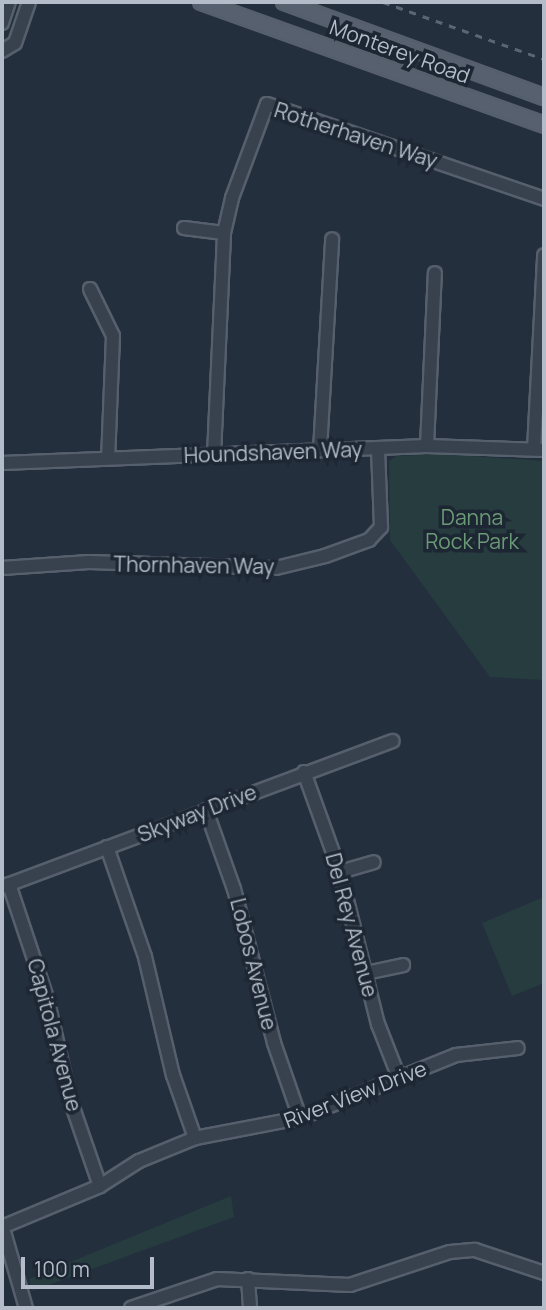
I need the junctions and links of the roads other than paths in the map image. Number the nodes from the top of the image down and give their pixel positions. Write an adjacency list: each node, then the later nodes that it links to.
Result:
1 (9, 2): 5 (street)
2 (29, 2): 6 (street)
3 (201, 2): 8 (main road, Monterey Road)
4 (284, 2): 7 (main road, Monterey Road)
5 (2, 23)
6 (2, 51)
7 (544, 97)
8 (544, 125)
9 (544, 199): 11 (street, Rotherhaven Way)
10 (184, 228): 11 (street)
11 (224, 233): 21 (street, Rotherhaven Way)
12 (332, 239): 20 (street)
13 (544, 255): 16 (street)
14 (435, 273): 17 (street)
15 (90, 289): 22 (street)
16 (542, 342): 19 (street)
17 (427, 446): 18 (street, Houndshaven Way); 19 (street, Houndshaven Way)
18 (378, 449): 20 (street, Houndshaven Way); 24 (street, Thornhaven Way)
19 (539, 449)
20 (320, 450): 21 (street, Houndshaven Way)
21 (214, 455): 22 (street, Houndshaven Way)
22 (108, 458): 23 (street, Houndshaven Way)
23 (2, 463)
24 (2, 568)
25 (393, 741): 26 (street, Skyway Drive)
26 (304, 772): 27 (street, Skyway Drive); 30 (street, Del Rey Avenue)
27 (206, 810): 28 (street, Skyway Drive); 36 (street, Lobos Avenue)
28 (107, 847): 31 (street, Skyway Drive); 37 (street)
29 (374, 862): 30 (street)
30 (341, 872): 33 (street, Del Rey Avenue)
31 (5, 886): 38 (street, Capitola Avenue)
32 (403, 965): 33 (street)
33 (366, 974): 35 (street, Del Rey Avenue)
34 (518, 1048): 35 (street, River View Drive)
35 (399, 1078): 36 (street, River View Drive)
36 (300, 1118): 37 (street, River View Drive)
37 (195, 1138): 38 (street, River View Drive)
38 (100, 1186): 39 (street, River View Drive)
39 (2, 1226): 43 (street)
40 (544, 1273): 41 (street)
41 (248, 1279): 42 (street); 44 (street)
42 (136, 1307)
43 (26, 1308)
44 (250, 1308)

